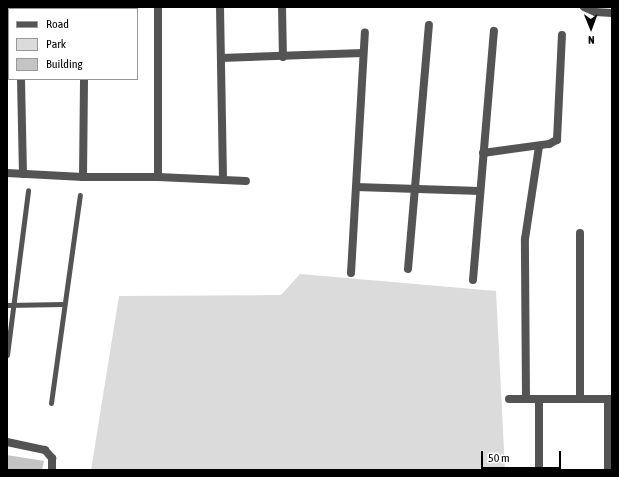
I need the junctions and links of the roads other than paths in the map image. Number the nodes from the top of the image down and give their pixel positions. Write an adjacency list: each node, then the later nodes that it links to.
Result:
1 (158, 7): 20 (street)
2 (220, 7): 12 (street)
3 (282, 7): 11 (street)
4 (584, 7): 5 (street)
5 (612, 13)
6 (430, 25): 24 (street)
7 (494, 31): 16 (street)
8 (365, 32): 10 (street)
9 (562, 35): 15 (street)
10 (364, 53): 11 (street); 23 (street)
11 (283, 56): 12 (street)
12 (221, 58): 21 (street)
13 (21, 80): 18 (street)
14 (84, 80): 19 (street)
15 (539, 146): 16 (street); 37 (street)
16 (484, 153): 26 (street)
17 (7, 173): 18 (street)
18 (23, 174): 19 (street)
19 (83, 177): 20 (street)
20 (158, 177): 21 (street)
21 (223, 180): 22 (street)
22 (246, 181)
23 (356, 187): 24 (street); 30 (street)
24 (415, 189): 26 (street); 29 (street)
25 (28, 190): 34 (lane)
26 (480, 191): 31 (street)
27 (80, 195): 32 (lane)
28 (580, 233): 39 (street)
29 (408, 269)
30 (351, 274)
31 (473, 280)
32 (64, 304): 34 (lane); 41 (lane)
33 (7, 305): 34 (lane)
34 (14, 305): 35 (lane)
35 (7, 355)
36 (509, 399): 37 (street)
37 (526, 399): 38 (street)
38 (539, 399): 39 (street); 44 (street)
39 (580, 399): 40 (street)
40 (610, 399): 45 (street)
41 (51, 403)
42 (7, 442): 43 (street)
43 (52, 470)
44 (539, 470)
45 (608, 470)

